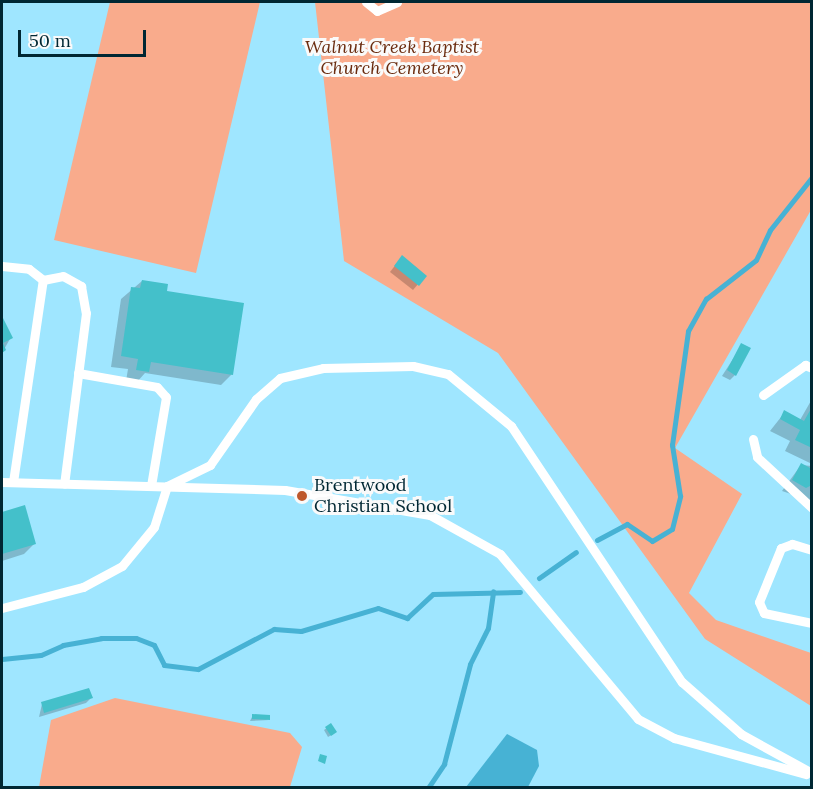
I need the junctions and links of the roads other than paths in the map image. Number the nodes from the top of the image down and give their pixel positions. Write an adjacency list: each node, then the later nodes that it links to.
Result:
1 (366, 2): 2 (lane)
2 (397, 2)
3 (2, 266): 4 (lane)
4 (43, 280): 6 (lane); 10 (lane)
5 (812, 368): 7 (lane)
6 (78, 373): 11 (lane); 12 (lane)
7 (763, 395)
8 (753, 439): 14 (lane)
9 (2, 482): 10 (lane)
10 (13, 482): 11 (lane)
11 (64, 484): 12 (lane)
12 (151, 486): 13 (lane)
13 (167, 486): 16 (lane); 18 (lane); 18 (lane)
14 (812, 508)
15 (812, 550): 17 (lane)
16 (2, 608)
17 (812, 623)
18 (812, 774)

